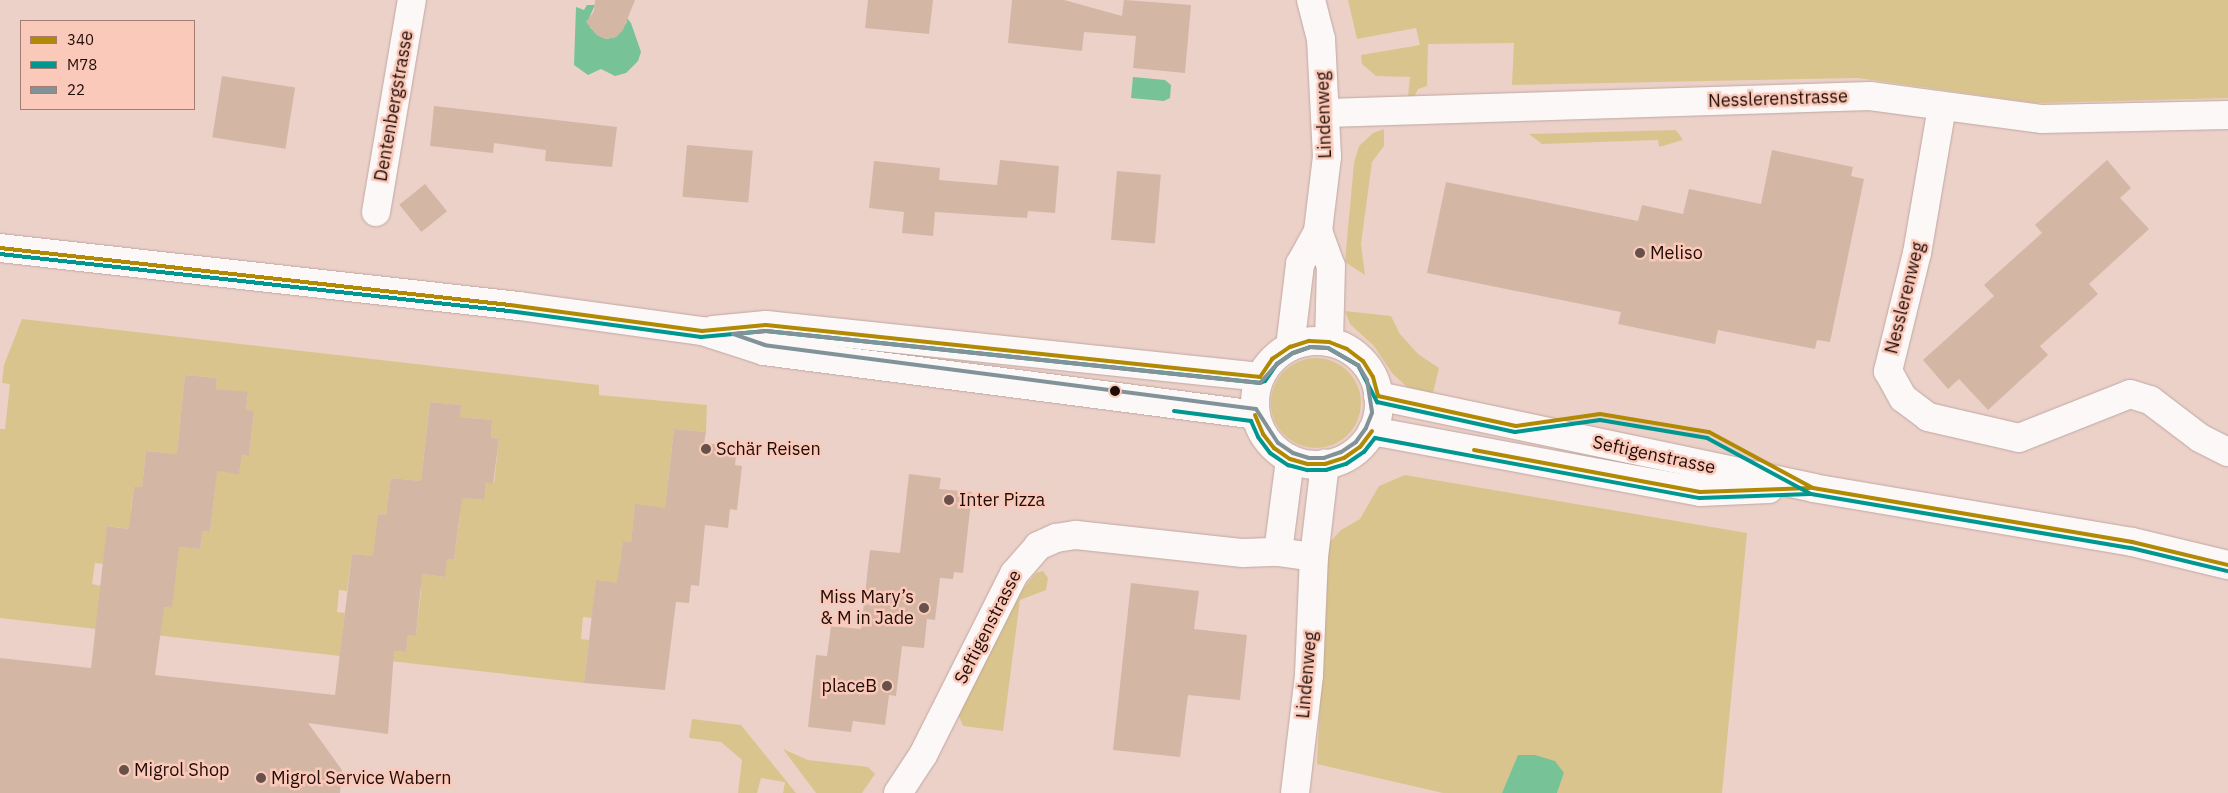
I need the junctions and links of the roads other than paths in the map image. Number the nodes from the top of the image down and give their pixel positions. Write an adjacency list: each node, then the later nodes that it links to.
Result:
1 (412, 0): 6 (main road, Dentenbergstrasse)
2 (1311, 0): 4 (main road, Lindenweg)
3 (1942, 107): 4 (main road, Nesslerenstrasse); 5 (main road, Nesslerenstrasse); 16 (main road, Nesslerenweg)
4 (1327, 113): 7 (main road, Lindenweg)
5 (2228, 115)
6 (376, 212)
7 (1318, 231): 10 (main road, Lindenweg); 11 (main road, Lindenweg)
8 (0, 248): 9 (main road)
9 (702, 331): 12 (main road); 14 (main road)
10 (1329, 342): 11 (main road); 13 (main road)
11 (1290, 347): 12 (main road)
12 (1260, 377): 14 (main road)
13 (1378, 396): 15 (main road); 19 (main road, Seftigenstrasse)
14 (1256, 415): 17 (main road)
15 (1372, 431): 18 (main road); 19 (main road, Seftigenstrasse)
16 (2228, 452)
17 (1290, 459): 18 (main road); 20 (main road)
18 (1325, 464): 21 (main road, Lindenweg)
19 (1813, 488): 22 (main road, Seftigenstrasse)
20 (1278, 552): 21 (main road); 23 (main road, Seftigenstrasse)
21 (1314, 557): 24 (main road, Lindenweg)
22 (2228, 566)
23 (898, 793)
24 (1295, 793)

